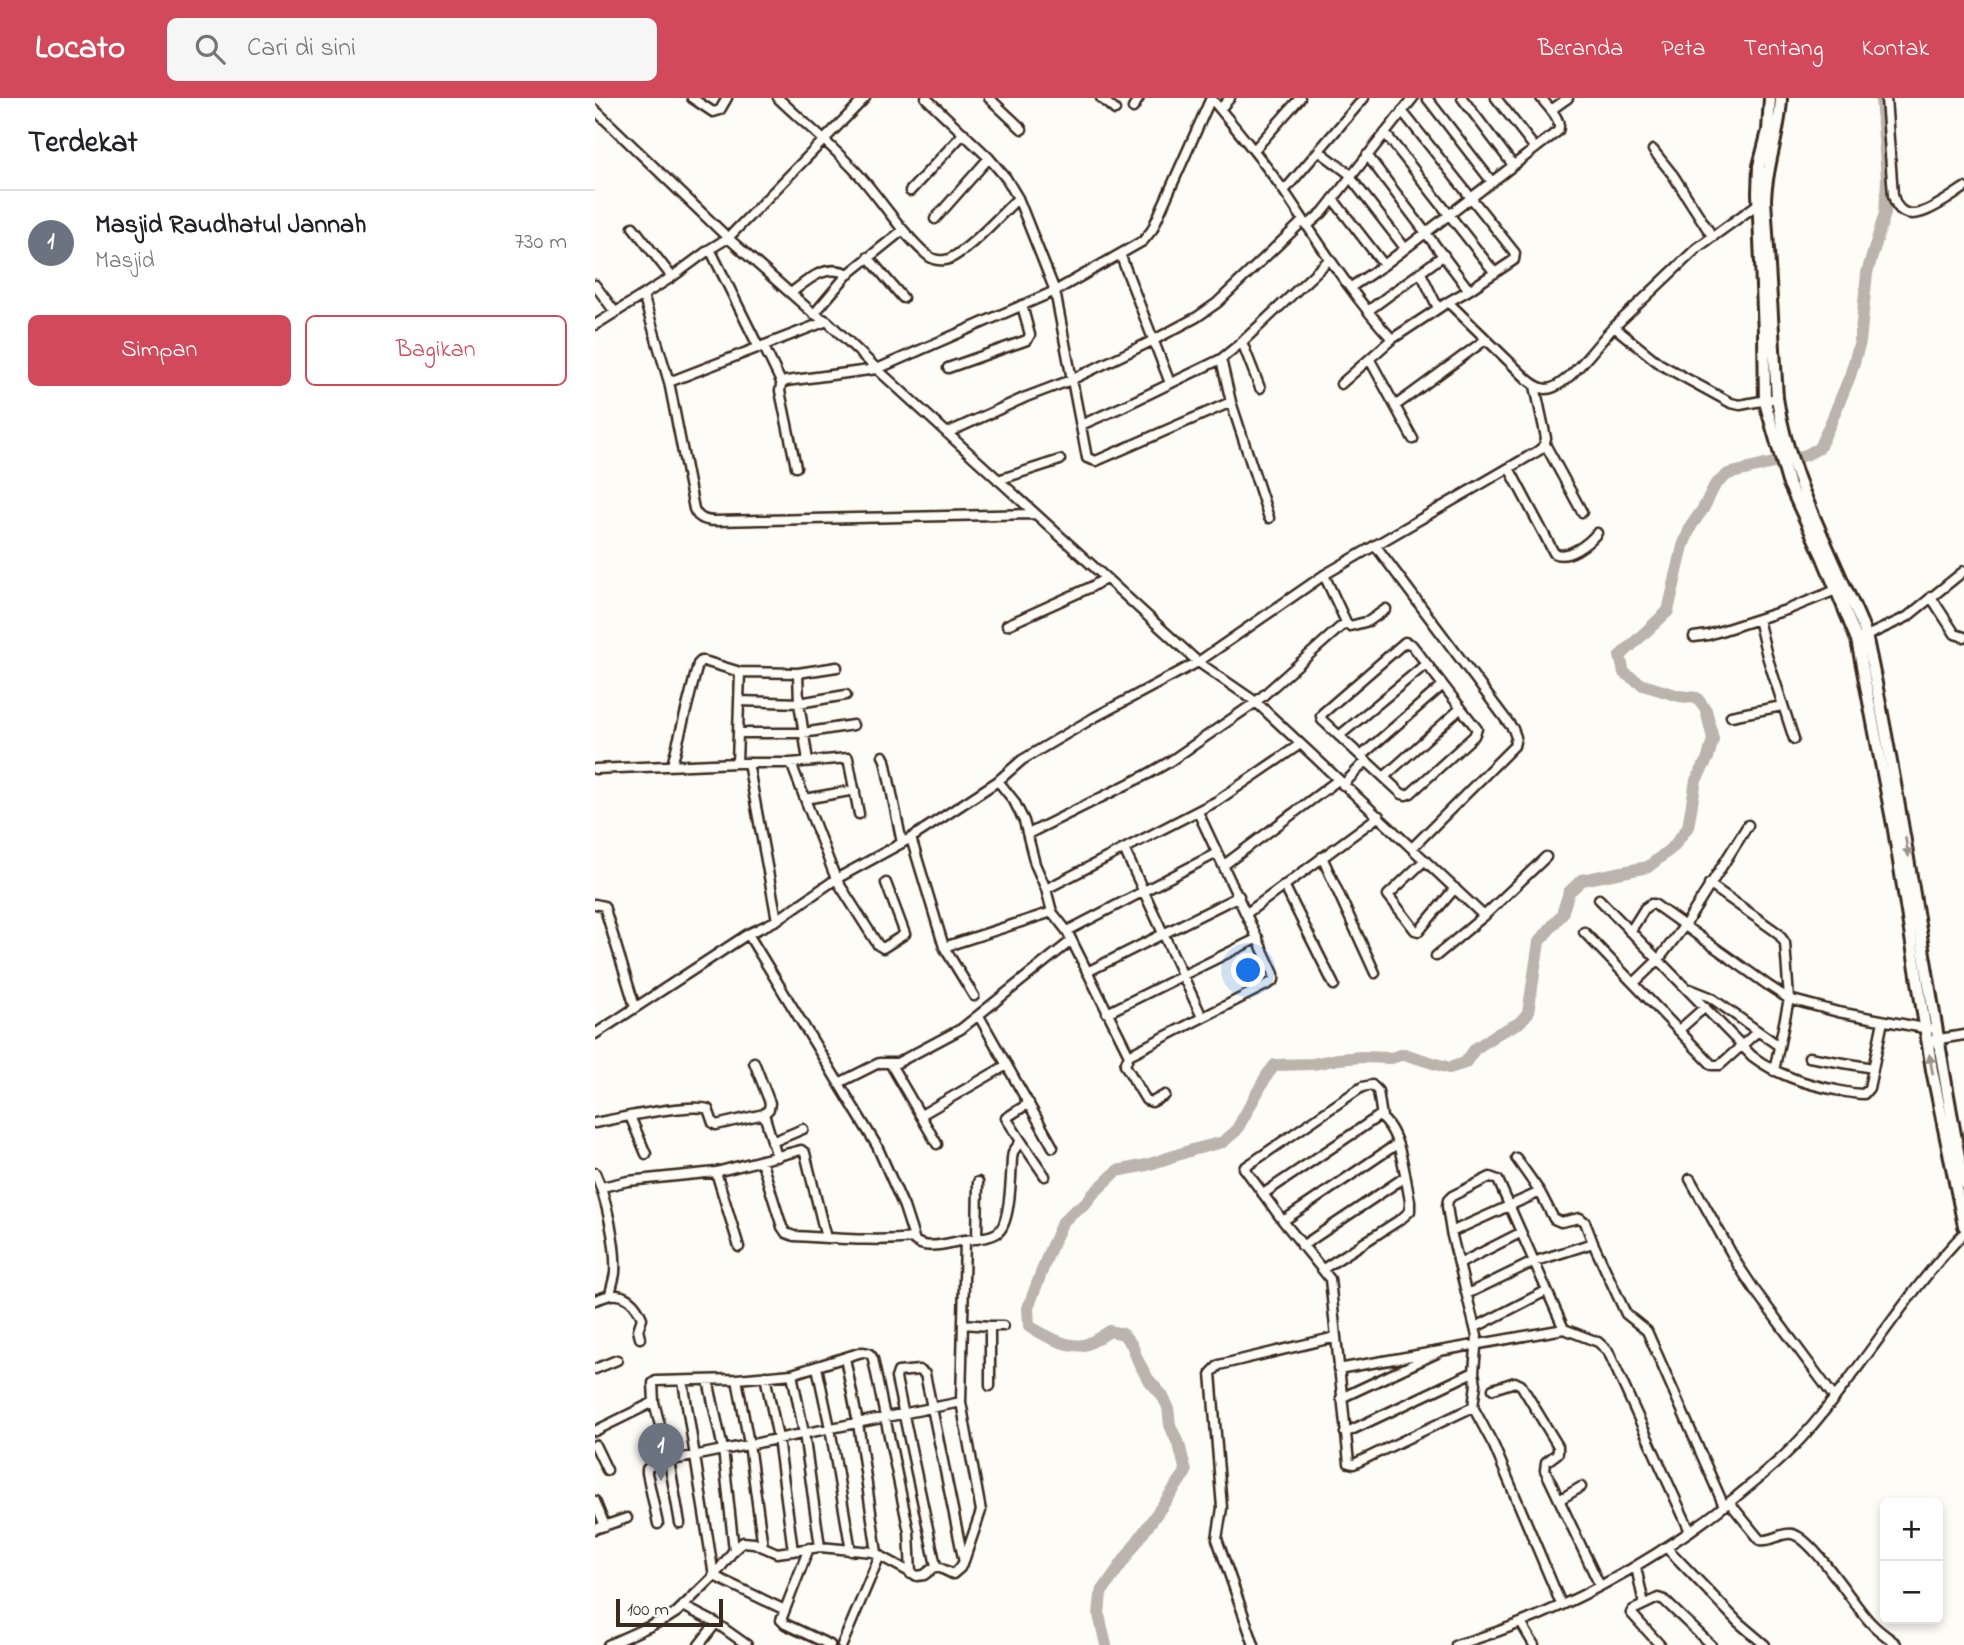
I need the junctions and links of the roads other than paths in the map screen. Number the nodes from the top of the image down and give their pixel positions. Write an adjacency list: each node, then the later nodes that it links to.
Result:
1 (692, 98): 2 (street)
2 (727, 98)
3 (778, 98): 31 (street)
4 (865, 98): 31 (street)
5 (926, 98): 29 (street)
6 (989, 98): 28 (street)
7 (1101, 98): 25 (street)
8 (1139, 98): 22 (street)
9 (1211, 98): 23 (street); 58 (street)
10 (1230, 98): 23 (street)
11 (1300, 98): 33 (street)
12 (1364, 98): 35 (street)
13 (1427, 98): 40 (street)
14 (1462, 98): 38 (street)
15 (1496, 98): 32 (street)
16 (1541, 98): 26 (street)
17 (1568, 98): 26 (street)
18 (1770, 98): 47 (highway)
19 (1781, 98): 99 (highway)
20 (1886, 98): 41 (street)
21 (1410, 99): 27 (street)
22 (1133, 108)
23 (1220, 109): 33 (street)
24 (595, 110): 55 (street)
25 (1115, 110)
26 (1551, 110): 32 (street)
27 (1402, 111): 30 (street); 46 (street)
28 (1022, 129)
29 (964, 133): 37 (street); 42 (street)
30 (1385, 133): 36 (street); 48 (street)
31 (824, 141): 52 (street); 55 (street)
32 (1535, 148): 38 (street)
33 (1254, 150): 43 (street)
34 (1653, 150): 54 (street)
35 (1319, 151): 39 (street); 43 (street)
36 (1367, 155): 39 (street); 53 (street)
37 (989, 158): 44 (street); 49 (street)
38 (1513, 165): 40 (street)
39 (1351, 176): 45 (street); 56 (street)
40 (1492, 182): 46 (street)
41 (1964, 188)
42 (910, 191)
43 (1284, 191): 50 (street)
44 (1018, 198): 52 (street); 70 (street)
45 (1333, 199): 50 (street); 62 (street)
46 (1471, 199): 48 (street); 64 (street)
47 (1758, 204): 54 (street); 101 (highway)
48 (1449, 215): 53 (street); 64 (street)
49 (935, 219)
50 (1305, 224): 61 (street); 84 (street)
51 (633, 227): 66 (street)
52 (903, 230): 60 (street)
53 (1427, 232): 56 (street); 59 (street)
54 (1712, 236): 82 (street)
55 (729, 238): 57 (street); 71 (street)
56 (1405, 248): 62 (street)
57 (710, 249): 66 (street); 87 (street)
58 (1120, 254): 70 (street); 84 (street)
59 (1444, 255): 63 (street); 69 (street)
60 (868, 257): 65 (street); 73 (street)
61 (1330, 259): 68 (street); 86 (street)
62 (1384, 265): 68 (street)
63 (1421, 272): 76 (street); 77 (street)
64 (1495, 273): 69 (street)
65 (849, 274): 71 (street); 79 (street)
66 (672, 277): 72 (street)
67 (595, 285): 78 (street)
68 (1351, 287): 77 (street)
69 (1469, 290): 74 (street)
70 (1055, 291): 75 (street); 92 (street)
71 (791, 293): 79 (street)
72 (643, 295): 78 (street); 93 (street)
73 (903, 298)
74 (1448, 302): 76 (street); 85 (street)
75 (1022, 305): 90 (street); 91 (street)
76 (1438, 308): 83 (street)
77 (1369, 310): 83 (street)
78 (615, 312): 81 (street)
79 (814, 314): 80 (street)
80 (827, 321): 87 (street); 91 (street)
81 (595, 325)
82 (1614, 327): 97 (street); 101 (street)
83 (1392, 339): 89 (street)
84 (1154, 340): 92 (street); 94 (street)
85 (1485, 340): 97 (street); 102 (street)
86 (1243, 342): 88 (street); 98 (street)
87 (762, 347): 93 (street); 95 (street)
88 (1221, 359): 94 (street); 100 (street)
89 (1370, 360): 96 (street); 102 (street)
90 (948, 368)
91 (877, 369): 95 (street); 104 (street)
92 (1072, 380): 103 (street); 104 (street)
93 (669, 382): 113 (street)
94 (1170, 383): 103 (street)
95 (782, 384): 109 (street)
96 (1341, 384)
97 (1535, 386): 107 (street)
98 (1260, 388)
99 (1777, 398): 101 (street); 106 (highway)
100 (1231, 401): 103 (street); 114 (street)
101 (1765, 402): 106 (highway)
102 (1395, 406): 105 (street)
103 (1081, 425)
104 (947, 433): 111 (street)
105 (1413, 439)
106 (1780, 440): 120 (highway)
107 (1545, 444): 110 (street); 112 (street)
108 (1060, 460): 111 (street)
109 (796, 467)
110 (1509, 468): 115 (street); 116 (street)
111 (998, 480): 113 (street)
112 (1582, 512)
113 (1035, 514): 119 (street)
114 (1269, 518)
115 (1597, 534)
116 (1375, 545): 118 (street); 168 (street)
117 (1964, 571): 121 (street)
118 (1324, 575): 124 (street); 129 (street)
119 (1106, 578): 125 (street); 129 (street)
120 (1840, 589): 123 (street); 128 (highway)
121 (1931, 597): 127 (street); 128 (street)
122 (1386, 609): 124 (street)
123 (1758, 619): 126 (street); 139 (street)
124 (1346, 622): 137 (street)
125 (1007, 625)
126 (1694, 637)
127 (1964, 637)
128 (1861, 638): 217 (highway)
129 (1198, 662): 137 (street); 157 (street)
130 (1426, 664): 134 (street); 145 (street); 145 (street)
131 (837, 667): 133 (street)
132 (740, 672): 133 (street); 136 (street); 154 (street)
133 (798, 673): 138 (street)
134 (1443, 685): 140 (street); 149 (street)
135 (846, 695): 138 (street)
136 (739, 701): 138 (street); 143 (street)
137 (1256, 702): 147 (street); 165 (street)
138 (799, 703): 144 (street)
139 (1782, 706): 141 (street); 146 (street)
140 (1461, 708): 156 (street); 156 (street)
141 (1731, 716)
142 (853, 725): 144 (street)
143 (739, 733): 144 (street); 151 (street)
144 (803, 733): 150 (street)
145 (1339, 736): 149 (street)
146 (1794, 739)
147 (1299, 745): 158 (street); 161 (street)
148 (883, 756): 167 (street)
149 (1363, 759): 156 (street); 158 (street)
150 (808, 761): 153 (street); 159 (street)
151 (737, 763): 152 (street); 154 (street)
152 (748, 763): 153 (street); 188 (street)
153 (791, 763): 160 (street)
154 (672, 765): 155 (street)
155 (595, 769)
156 (1384, 776)
157 (997, 781): 165 (street); 166 (street)
158 (1341, 782): 163 (street); 174 (street)
159 (855, 790): 160 (street); 162 (street)
160 (805, 799): 175 (street)
161 (1198, 812): 169 (street); 170 (street)
162 (859, 814)
163 (1379, 817): 168 (street); 171 (street)
164 (1748, 825): 177 (street)
165 (1028, 834): 180 (street)
166 (911, 838): 167 (street); 197 (street)
167 (902, 844): 175 (street)
168 (1412, 848): 173 (street)
169 (1124, 849): 180 (street); 181 (street)
170 (1217, 853): 174 (street); 181 (street)
171 (1322, 857): 178 (street); 201 (street)
172 (1546, 857): 187 (street)
173 (1425, 860): 179 (street); 179 (street)
174 (1224, 864): 182 (street)
175 (836, 879): 176 (street); 188 (street)
176 (887, 883)
177 (1709, 884): 189 (street); 207 (street)
178 (1284, 886): 186 (street); 204 (street)
179 (1455, 888): 187 (street)
180 (1046, 889): 185 (street)
181 (1142, 891): 190 (street); 194 (street)
182 (1239, 896): 186 (street); 194 (street)
183 (1598, 899): 192 (street)
184 (595, 904): 208 (street)
185 (1052, 912): 190 (street); 197 (street)
186 (1247, 913): 195 (street)
187 (1484, 916): 198 (street)
188 (777, 920): 193 (street)
189 (1685, 925): 192 (street); 199 (street); 207 (street)
190 (1067, 931): 196 (street)
191 (1584, 932): 203 (street)
192 (1630, 932): 199 (street)
193 (748, 933): 208 (street); 228 (street)
194 (1163, 934): 200 (street); 202 (street)
195 (1258, 938): 202 (street); 212 (street)
196 (1071, 941): 200 (street); 211 (street)
197 (944, 947): 206 (street)
198 (1436, 956)
199 (1659, 960): 203 (street); 205 (street)
200 (1087, 972): 210 (street)
201 (1375, 973)
202 (1182, 975): 210 (street); 212 (street)
203 (1634, 983): 214 (street)
204 (1334, 985)
205 (1687, 988): 209 (street); 215 (street)
206 (974, 996)
207 (1789, 999): 213 (street); 220 (street)
208 (635, 1007): 216 (street)
209 (1705, 1007): 214 (street); 219 (street)
210 (1107, 1013): 221 (street)
211 (979, 1016): 224 (street); 225 (street)
212 (1202, 1017): 221 (street)
213 (1883, 1021): 217 (street); 226 (street)
214 (1679, 1030): 219 (street)
215 (1757, 1032): 219 (street); 220 (street)
216 (595, 1034)
217 (1931, 1034): 218 (street); 252 (highway); 258 (highway, one-way to 217)
218 (1964, 1035)
219 (1742, 1046): 227 (street)
220 (1779, 1046): 227 (street)
221 (1129, 1055): 229 (street)
222 (1809, 1057): 226 (street)
223 (754, 1062): 231 (street)
224 (890, 1063): 228 (street); 232 (street)
225 (1007, 1065): 230 (street); 232 (street)
226 (1873, 1068): 227 (street)
227 (1774, 1071)
228 (839, 1083): 263 (street)
229 (1165, 1094)
230 (1029, 1103): 237 (street); 241 (street)
231 (764, 1114): 233 (street); 238 (street)
232 (921, 1115): 239 (street)
233 (630, 1116): 235 (street); 242 (street)
234 (1382, 1117): 240 (street); 255 (street); 255 (street)
235 (595, 1123)
236 (803, 1129): 238 (street)
237 (1021, 1141): 248 (street); 264 (street)
238 (772, 1142): 243 (street)
239 (937, 1144)
240 (1397, 1144): 249 (street); 257 (street)
241 (1053, 1147)
242 (646, 1154)
243 (777, 1157): 245 (street); 262 (street)
244 (1516, 1158): 254 (street)
245 (761, 1160): 246 (street); 262 (street)
246 (716, 1172): 253 (street); 268 (street)
247 (595, 1173): 253 (street)
248 (1045, 1177)
249 (1405, 1177): 267 (street); 271 (street)
250 (1690, 1179): 298 (street)
251 (978, 1182): 264 (street)
252 (1964, 1183)
253 (602, 1187): 274 (street)
254 (1540, 1192): 256 (street); 266 (street)
255 (1263, 1194): 257 (street)
256 (1509, 1205): 259 (street); 259 (street); 260 (street)
257 (1283, 1221): 267 (street)
258 (1964, 1226)
259 (1451, 1232): 270 (street)
260 (1520, 1233): 269 (street); 270 (street)
261 (1964, 1233): 298 (street)
262 (826, 1238): 263 (street)
263 (914, 1238): 265 (street)
264 (977, 1239): 265 (street)
265 (965, 1240): 276 (street)
266 (1593, 1243): 269 (street); 321 (street)
267 (1302, 1246): 271 (street)
268 (739, 1247)
269 (1533, 1262): 272 (street); 273 (street)
270 (1459, 1264): 273 (street)
271 (1323, 1269): 281 (street)
272 (1546, 1292): 279 (street); 280 (street)
273 (1467, 1294): 279 (street)
274 (610, 1295): 275 (street); 282 (street)
275 (595, 1300)
276 (963, 1324): 277 (street); 301 (street)
277 (990, 1326): 278 (street); 296 (street)
278 (1003, 1326)
279 (1476, 1327): 283 (street)
280 (1564, 1329): 283 (street); 327 (street)
281 (1336, 1337): 289 (street); 355 (street)
282 (641, 1338)
283 (1478, 1344): 284 (street); 290 (street)
284 (1448, 1348): 289 (street); 299 (street)
285 (845, 1358): 287 (street); 305 (street); 306 (street)
286 (617, 1360): 288 (street)
287 (817, 1367): 291 (street); 307 (street)
288 (595, 1369)
289 (1338, 1369): 299 (street)
290 (1475, 1372): 302 (street); 310 (street)
291 (792, 1374): 292 (street); 309 (street)
292 (765, 1376): 293 (street); 311 (street)
293 (737, 1378): 294 (street); 312 (street)
294 (708, 1380): 295 (street); 314 (street)
295 (683, 1381): 300 (street); 315 (street)
296 (990, 1386)
297 (1493, 1389): 320 (street)
298 (1834, 1397): 321 (street)
299 (1341, 1398): 310 (street)
300 (655, 1402): 308 (street); 316 (street)
301 (961, 1402): 303 (street); 336 (street)
302 (1473, 1407): 310 (street); 342 (street)
303 (932, 1409): 304 (street); 304 (street); 336 (street)
304 (904, 1415): 305 (street); 337 (street)
305 (885, 1418): 306 (street); 339 (street)
306 (858, 1423): 307 (street); 335 (street)
307 (831, 1428): 309 (street); 334 (street)
308 (595, 1431)
309 (804, 1433): 311 (street); 329 (street)
310 (1345, 1433)
311 (778, 1438): 312 (street); 333 (street)
312 (749, 1444): 314 (street); 328 (street)
313 (595, 1446): 317 (street)
314 (723, 1449): 315 (street); 332 (street)
315 (696, 1454): 316 (street); 340 (street)
316 (669, 1461): 323 (street); 324 (street)
317 (607, 1470)
318 (1581, 1487): 320 (street)
319 (595, 1500): 325 (street)
320 (1559, 1500): 341 (street)
321 (1727, 1504): 327 (street); 349 (street)
322 (627, 1518): 325 (street)
323 (680, 1523)
324 (658, 1524)
325 (605, 1525): 326 (street)
326 (595, 1529)
327 (1691, 1531): 331 (street)
328 (763, 1547): 332 (street); 333 (street)
329 (820, 1547): 330 (street); 334 (street)
330 (809, 1548): 333 (street); 345 (street)
331 (1667, 1548): 338 (street); 360 (street)
332 (734, 1550): 340 (street)
333 (793, 1551)
334 (851, 1551): 335 (street)
335 (878, 1554): 339 (street); 348 (street)
336 (964, 1561): 337 (street)
337 (936, 1566): 339 (street)
338 (1636, 1567): 341 (street); 343 (street)
339 (911, 1574)
340 (714, 1576): 344 (street); 345 (street)
341 (1600, 1586): 342 (street)
342 (1561, 1604): 347 (street)
343 (1644, 1604): 358 (street); 359 (street)
344 (683, 1606): 346 (street); 350 (street)
345 (785, 1610): 353 (street)
346 (716, 1623): 351 (street); 352 (street)
347 (1521, 1623): 356 (street); 357 (street)
348 (843, 1642): 354 (street)
349 (1896, 1644)
350 (608, 1645)
351 (699, 1645)
352 (747, 1645)
353 (829, 1645)
354 (853, 1645)
355 (1254, 1645)
356 (1456, 1645)
357 (1534, 1645)
358 (1660, 1645)
359 (1711, 1645)
360 (1765, 1645)

